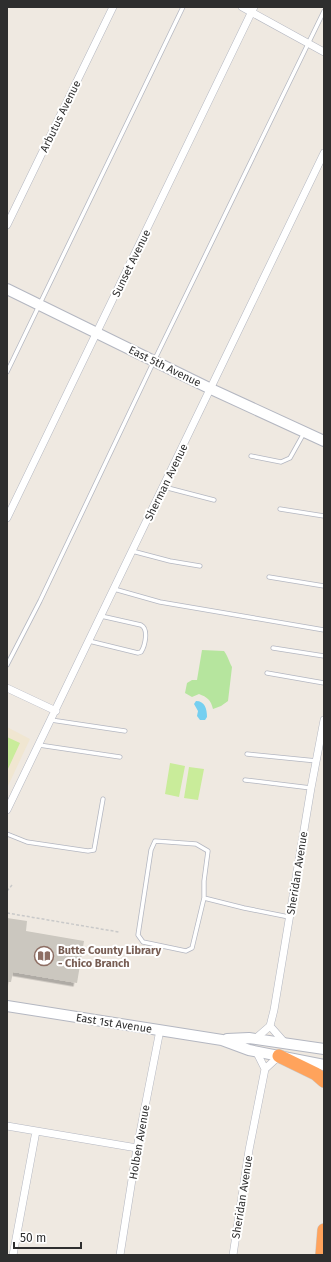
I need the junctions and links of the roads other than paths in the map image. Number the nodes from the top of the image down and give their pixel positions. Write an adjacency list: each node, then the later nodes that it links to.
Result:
1 (113, 7): 9 (street, Arbutus Avenue)
2 (183, 7): 11 (lane)
3 (242, 7): 4 (street)
4 (253, 9): 6 (street); 12 (street, Sunset Avenue)
5 (324, 11): 6 (lane)
6 (308, 43): 7 (street); 13 (lane)
7 (324, 52)
8 (324, 153): 15 (street, Sherman Avenue)
9 (7, 225)
10 (7, 289): 11 (street, East 5th Avenue)
11 (39, 305): 12 (street, East 5th Avenue); 14 (lane)
12 (97, 333): 13 (street, East 5th Avenue); 23 (street, Sunset Avenue)
13 (154, 361): 15 (street, East 5th Avenue); 34 (lane)
14 (7, 372)
15 (210, 389): 16 (street, East 5th Avenue); 19 (street, Sherman Avenue)
16 (304, 433): 17 (street, East 5th Avenue); 18 (lane)
17 (324, 441)
18 (251, 456)
19 (164, 487): 20 (lane); 24 (street, Sherman Avenue)
20 (214, 500)
21 (280, 509): 22 (lane)
22 (324, 516)
23 (7, 518)
24 (132, 551): 25 (lane); 28 (street, Sherman Avenue)
25 (200, 566)
26 (269, 577): 27 (lane)
27 (324, 586)
28 (114, 590): 29 (street, Sherman Avenue); 30 (lane)
29 (101, 616): 31 (street, Sherman Avenue); 31 (lane)
30 (324, 630)
31 (90, 641): 38 (street, Sherman Avenue)
32 (273, 648): 33 (lane)
33 (324, 656)
34 (7, 665)
35 (267, 674): 36 (lane)
36 (324, 683)
37 (7, 688): 38 (street)
38 (56, 711): 39 (street, Sherman Avenue)
39 (51, 720): 41 (lane); 42 (street, Sherman Avenue)
40 (324, 720): 45 (street, Sheridan Avenue)
41 (124, 731)
42 (39, 745): 44 (lane); 49 (street, Sherman Avenue)
43 (247, 754): 45 (lane)
44 (120, 757)
45 (317, 760): 47 (street, Sheridan Avenue)
46 (245, 780): 47 (lane)
47 (311, 788): 52 (street, Sheridan Avenue)
48 (103, 799): 50 (lane)
49 (7, 810)
50 (7, 834)
51 (204, 898): 51 (lane); 52 (lane)
52 (289, 917): 54 (street, Sheridan Avenue)
53 (7, 1006): 55 (street, East 1st Avenue)
54 (270, 1026): 56 (street); 58 (street)
55 (160, 1030): 57 (street, East 1st Avenue); 67 (street, Holben Avenue)
56 (255, 1039): 57 (street, East 1st Avenue); 58 (street, East 1st Avenue)
57 (222, 1040): 60 (street, East 1st Avenue)
58 (285, 1044): 59 (street, East 1st Avenue)
59 (324, 1049)
60 (256, 1051): 61 (street, East 1st Avenue); 63 (street)
61 (278, 1056): 62 (street, East 1st Avenue); 63 (street); 64 (highway)
62 (324, 1066)
63 (265, 1069): 71 (street, Sheridan Avenue)
64 (324, 1081)
65 (7, 1126): 66 (street)
66 (36, 1130): 67 (street); 69 (street)
67 (137, 1148): 70 (street, Holben Avenue)
68 (324, 1230): 72 (highway)
69 (13, 1255)
70 (120, 1255)
71 (233, 1255)
72 (322, 1255)

